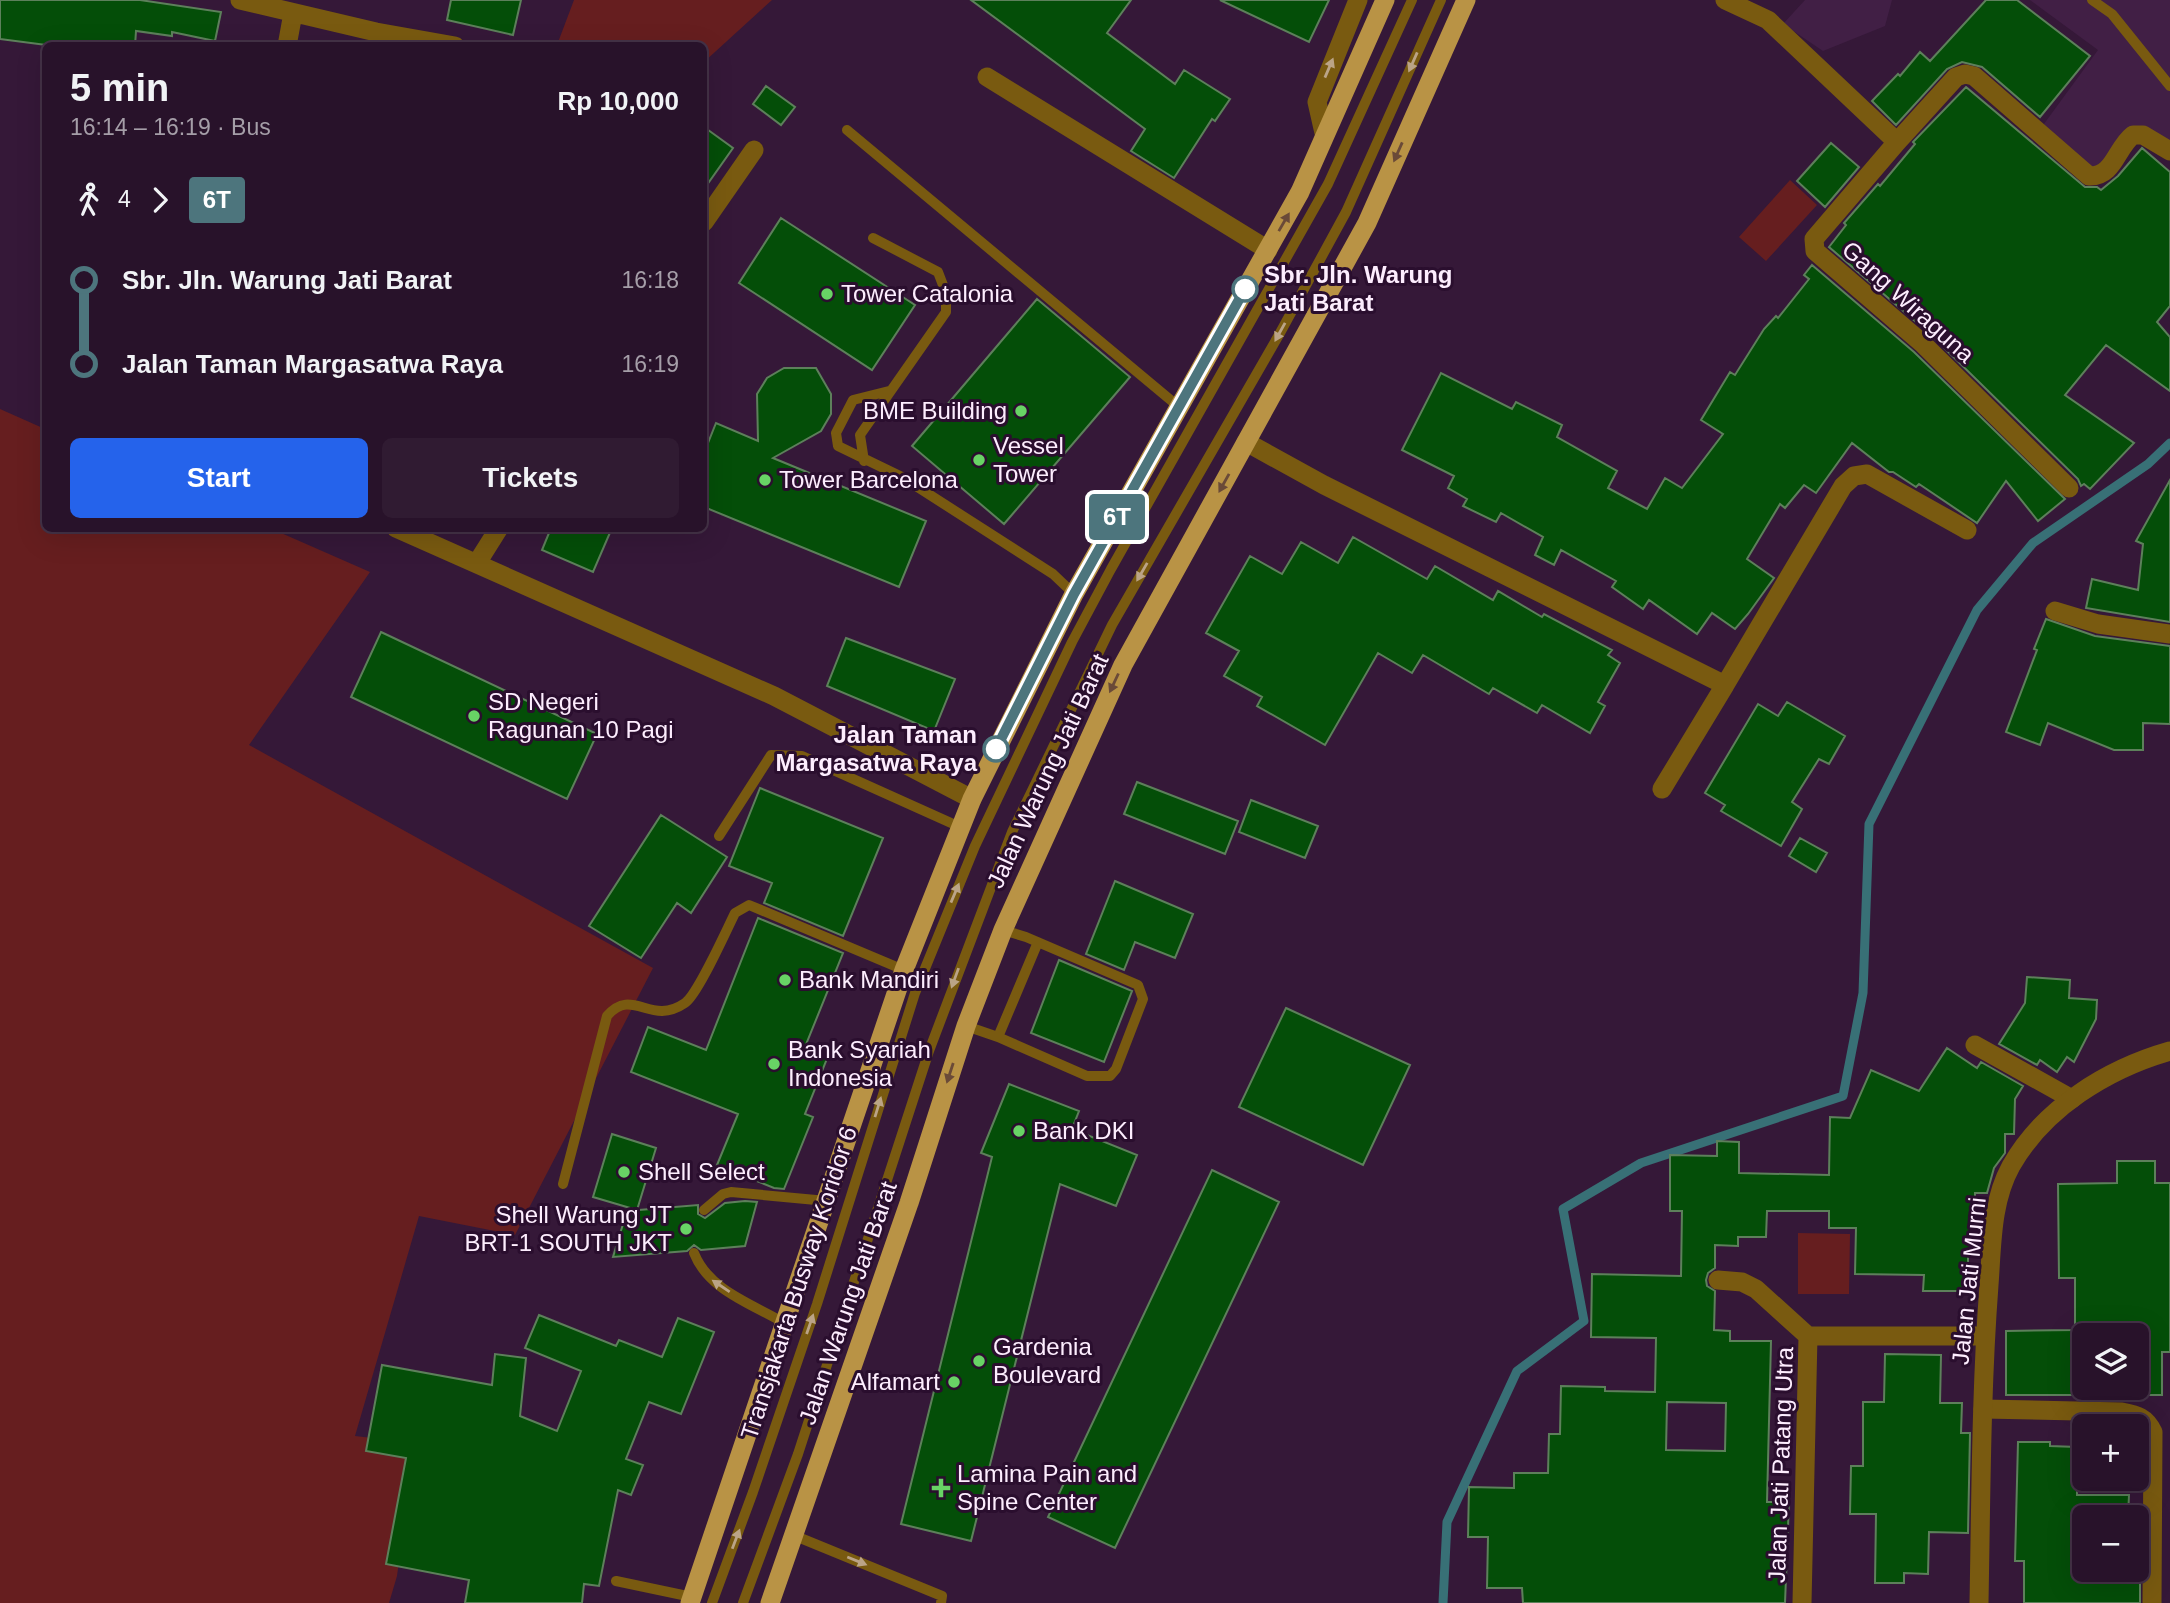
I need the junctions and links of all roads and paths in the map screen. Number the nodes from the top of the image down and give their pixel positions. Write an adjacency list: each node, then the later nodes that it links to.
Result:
1 (240, 0): 9 (street)
2 (1358, 0): 15 (street, one-way to 2)
3 (1385, 0): 15 (main road)
4 (1412, 0): 60 (lane, Transjakarta Busway Koridor 6, one-way to 4)
5 (1441, 0): 61 (lane, one-way to 61)
6 (1466, 0): 24 (main road, Jalan Warung Jati Barat, one-way to 24)
7 (1725, 0): 16 (street)
8 (2092, 0): 13 (lane)
9 (293, 13): 10 (street); 11 (street)
10 (288, 42)
11 (432, 42)
12 (987, 77): 21 (street)
13 (2170, 86)
14 (847, 130): 23 (lane)
15 (1324, 134): 21 (main road, one-way to 15)
16 (1897, 142): 18 (street, Gang Wiraguna); 26 (street, Gang Wiraguna)
17 (754, 150): 19 (street)
18 (2170, 151)
19 (707, 218)
20 (873, 238): 22 (lane)
21 (1268, 250): 23 (main road)
22 (889, 391): 25 (lane); 25 (lane)
23 (1179, 407): 31 (main road)
24 (1246, 442): 34 (street); 39 (main road, Jalan Warung Jati Barat, one-way to 39)
25 (864, 461): 31 (lane)
26 (2069, 488)
27 (1967, 530): 34 (street)
28 (406, 532): 30 (street)
29 (496, 532): 30 (street)
30 (477, 562): 36 (street)
31 (1074, 594): 36 (main road)
32 (2054, 611): 33 (street)
33 (2170, 634)
34 (1725, 685): 35 (street)
35 (1662, 789)
36 (972, 799): 37 (main road)
37 (960, 827): 38 (lane); 41 (main road)
38 (719, 836)
39 (1003, 930): 40 (lane); 42 (main road, Jalan Warung Jati Barat)
40 (1038, 943): 43 (lane); 43 (lane)
41 (904, 970): 47 (lane); 48 (main road)
42 (965, 1026): 43 (lane); 57 (main road, Jalan Warung Jati Barat, one-way to 57)
43 (998, 1037)
44 (1976, 1045): 46 (street)
45 (2170, 1051): 46 (street, Jalan Jati Murni)
46 (2072, 1099): 54 (street, Jalan Jati Murni)
47 (563, 1184)
48 (827, 1201): 49 (lane); 52 (main road)
49 (704, 1210)
50 (694, 1253): 52 (lane, one-way to 50)
51 (1718, 1280): 53 (street)
52 (786, 1324): 59 (main road)
53 (1808, 1336): 54 (street, Jalan Jati Patang Utra); 64 (street, Jalan Jati Patang Utra)
54 (1985, 1336): 55 (street, Jalan Jati Murni)
55 (1983, 1409): 56 (street); 65 (street, Jalan Jati Murni)
56 (2162, 1458): 66 (street)
57 (793, 1535): 62 (main road, Jalan Warung Jati Barat); 63 (lane, one-way to 63)
58 (616, 1581): 59 (lane)
59 (691, 1600)
60 (712, 1603)
61 (743, 1603)
62 (770, 1603)
63 (941, 1603)
64 (1802, 1603)
65 (1979, 1603)
66 (2152, 1603)

